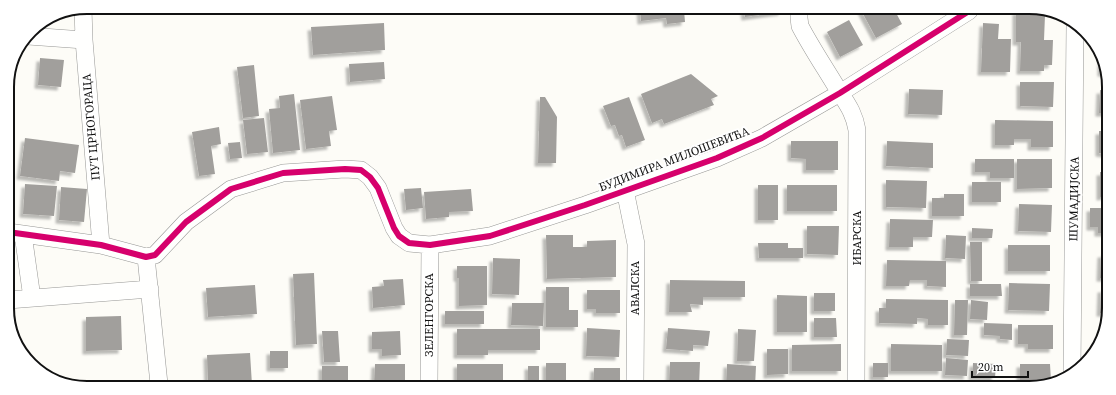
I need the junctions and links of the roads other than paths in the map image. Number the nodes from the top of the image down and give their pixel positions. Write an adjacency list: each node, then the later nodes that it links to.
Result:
1 (83, 14): 6 (street, ПУТ ЦРНОГОРАЦА)
2 (799, 14): 7 (street, ИБАРСКА)
3 (964, 14): 7 (street, БУДИМИРА МИЛОШЕВИЋА)
4 (1075, 30): 16 (street, ШУМАДИЈСКА)
5 (34, 36): 6 (street)
6 (84, 40): 10 (street, ПУТ ЦРНОГОРАЦА)
7 (840, 93): 8 (street, БУДИМИРА МИЛОШЕВИЋА); 20 (street, ИБАРСКА)
8 (625, 190): 11 (street, БУДИМИРА МИЛОШЕВИЋА); 19 (street, АВАЛСКА)
9 (16, 233): 10 (street); 14 (street)
10 (101, 245): 12 (street)
11 (430, 245): 12 (street, БУДИМИРА МИЛОШЕВИЋА); 18 (street, ЗЕЛЕНГОРСКА)
12 (146, 257): 13 (street)
13 (150, 289): 14 (street); 17 (street)
14 (32, 298): 15 (street)
15 (14, 300)
16 (1072, 367)
17 (159, 381)
18 (429, 381)
19 (635, 381)
20 (856, 381)

